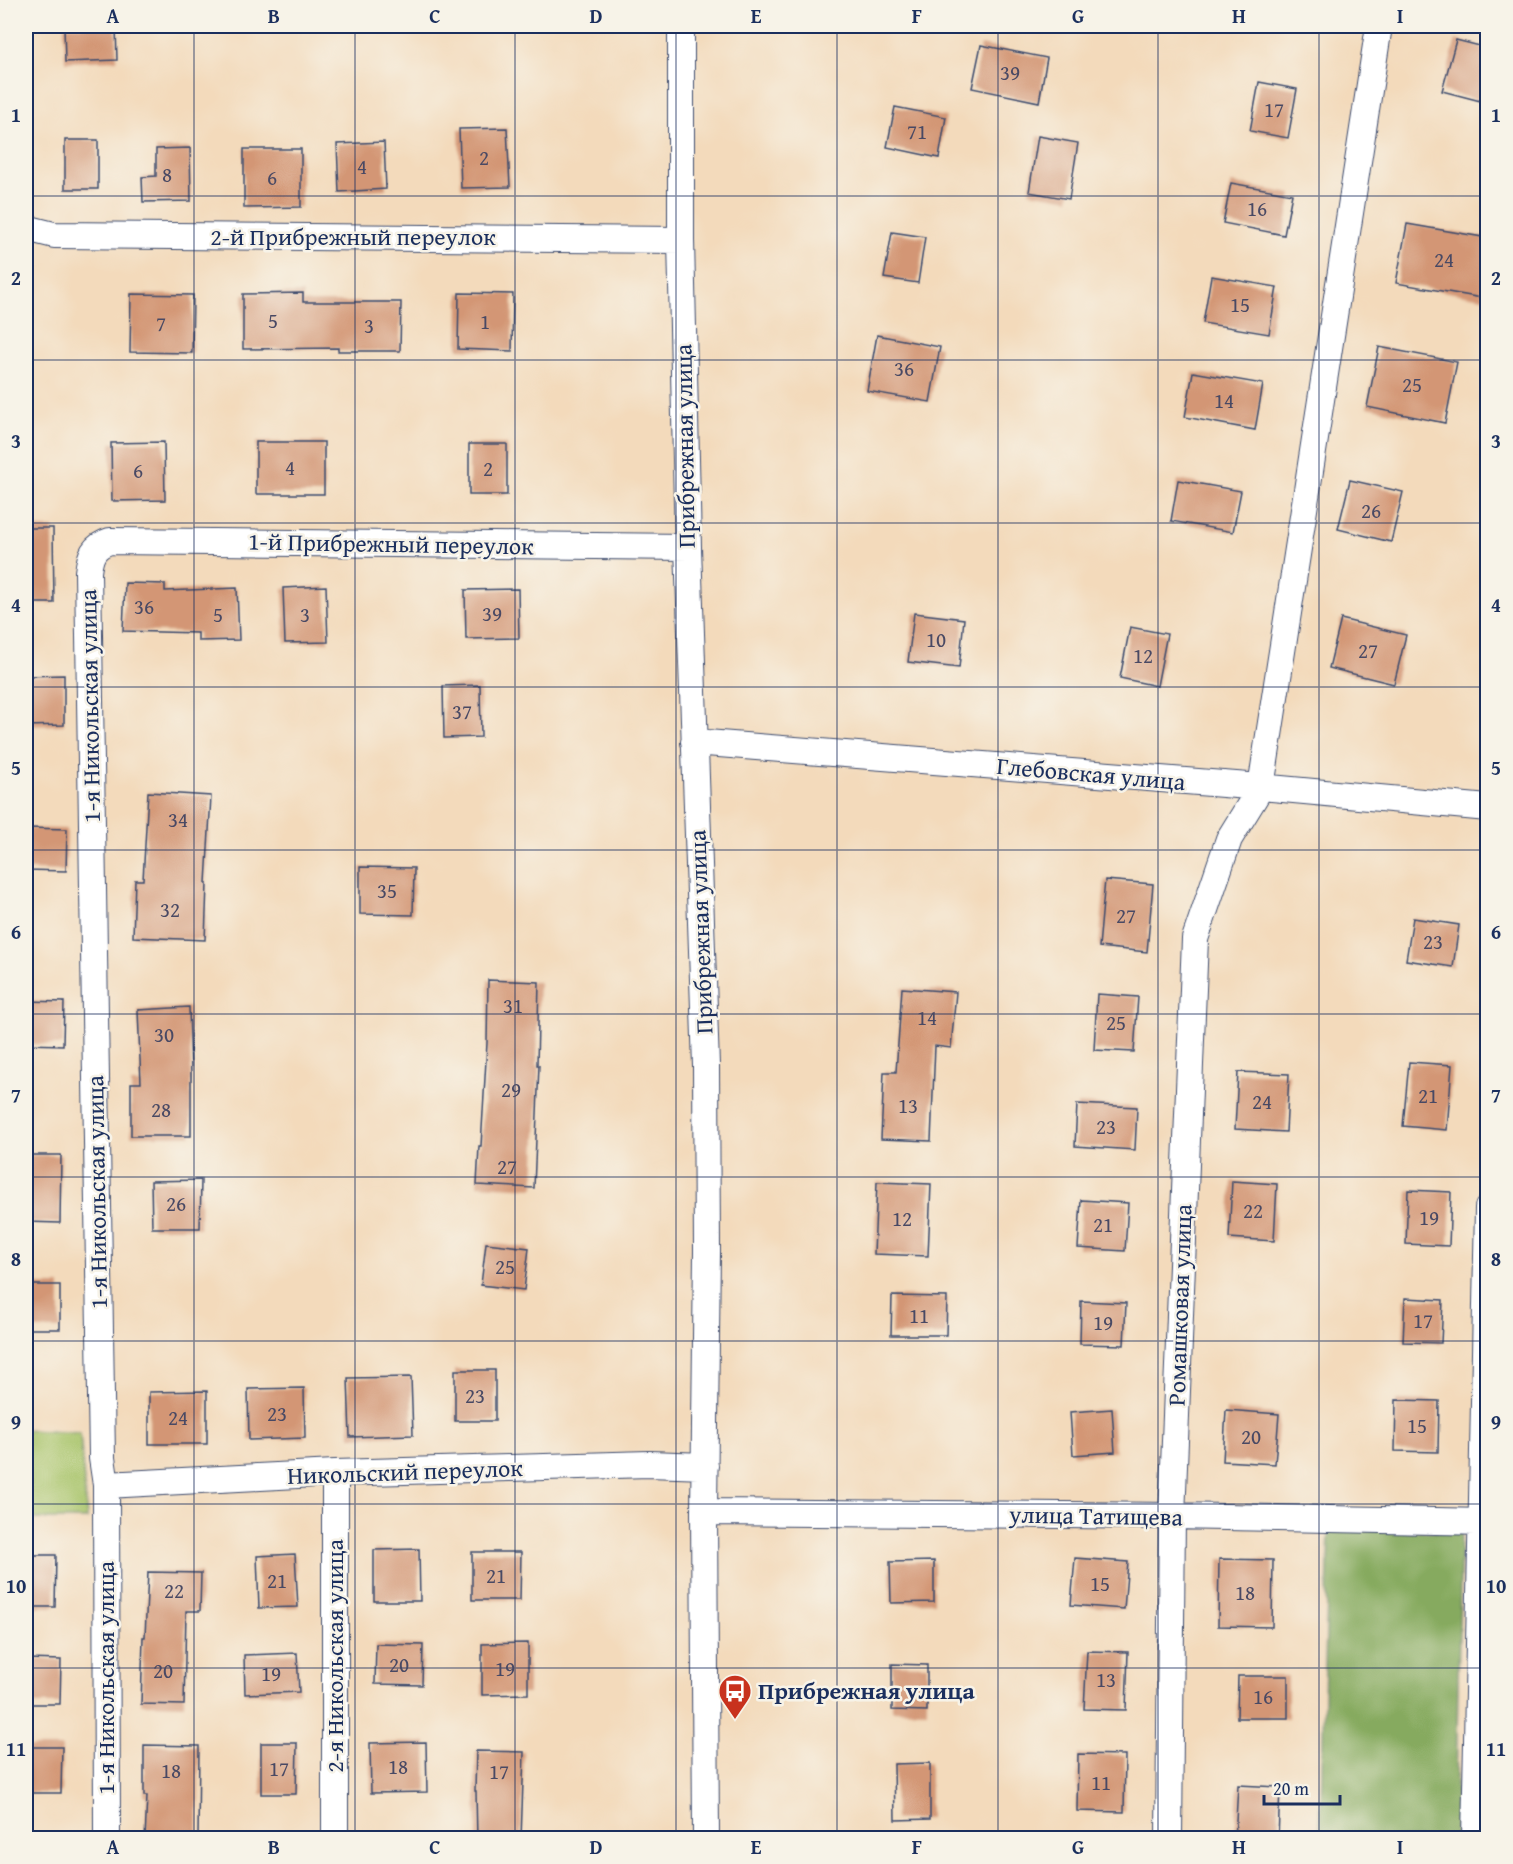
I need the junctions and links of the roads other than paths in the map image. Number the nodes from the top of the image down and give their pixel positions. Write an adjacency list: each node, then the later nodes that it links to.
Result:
1 (681, 26): 4 (street, Прибрежная улица)
2 (1379, 26): 8 (street)
3 (26, 228): 4 (street, 2-й Прибрежный переулок)
4 (681, 240): 6 (street, Прибрежная улица)
5 (96, 547): 6 (street, 1-й Прибрежный переулок); 13 (street, 1-я Никольская улица)
6 (688, 547): 7 (street, Прибрежная улица)
7 (694, 742): 8 (street, Глебовская улица); 11 (street, Прибрежная улица)
8 (1262, 787): 9 (street, Глебовская улица); 15 (street, Ромашковая улица)
9 (1488, 808)
10 (1488, 1208): 16 (street)
11 (705, 1466): 12 (street, Никольский переулок); 14 (street, Прибрежная улица)
12 (335, 1473): 13 (street, Никольский переулок); 18 (street, 2-я Никольская улица)
13 (106, 1485): 17 (street, 1-я Никольская улица)
14 (704, 1512): 15 (street, улица Татищева); 19 (street, Прибрежная улица)
15 (1172, 1516): 16 (street, улица Татищева); 20 (street, Ромашковая улица)
16 (1484, 1522): 21 (street)
17 (107, 1839)
18 (335, 1839)
19 (706, 1839)
20 (1169, 1839)
21 (1475, 1839)

